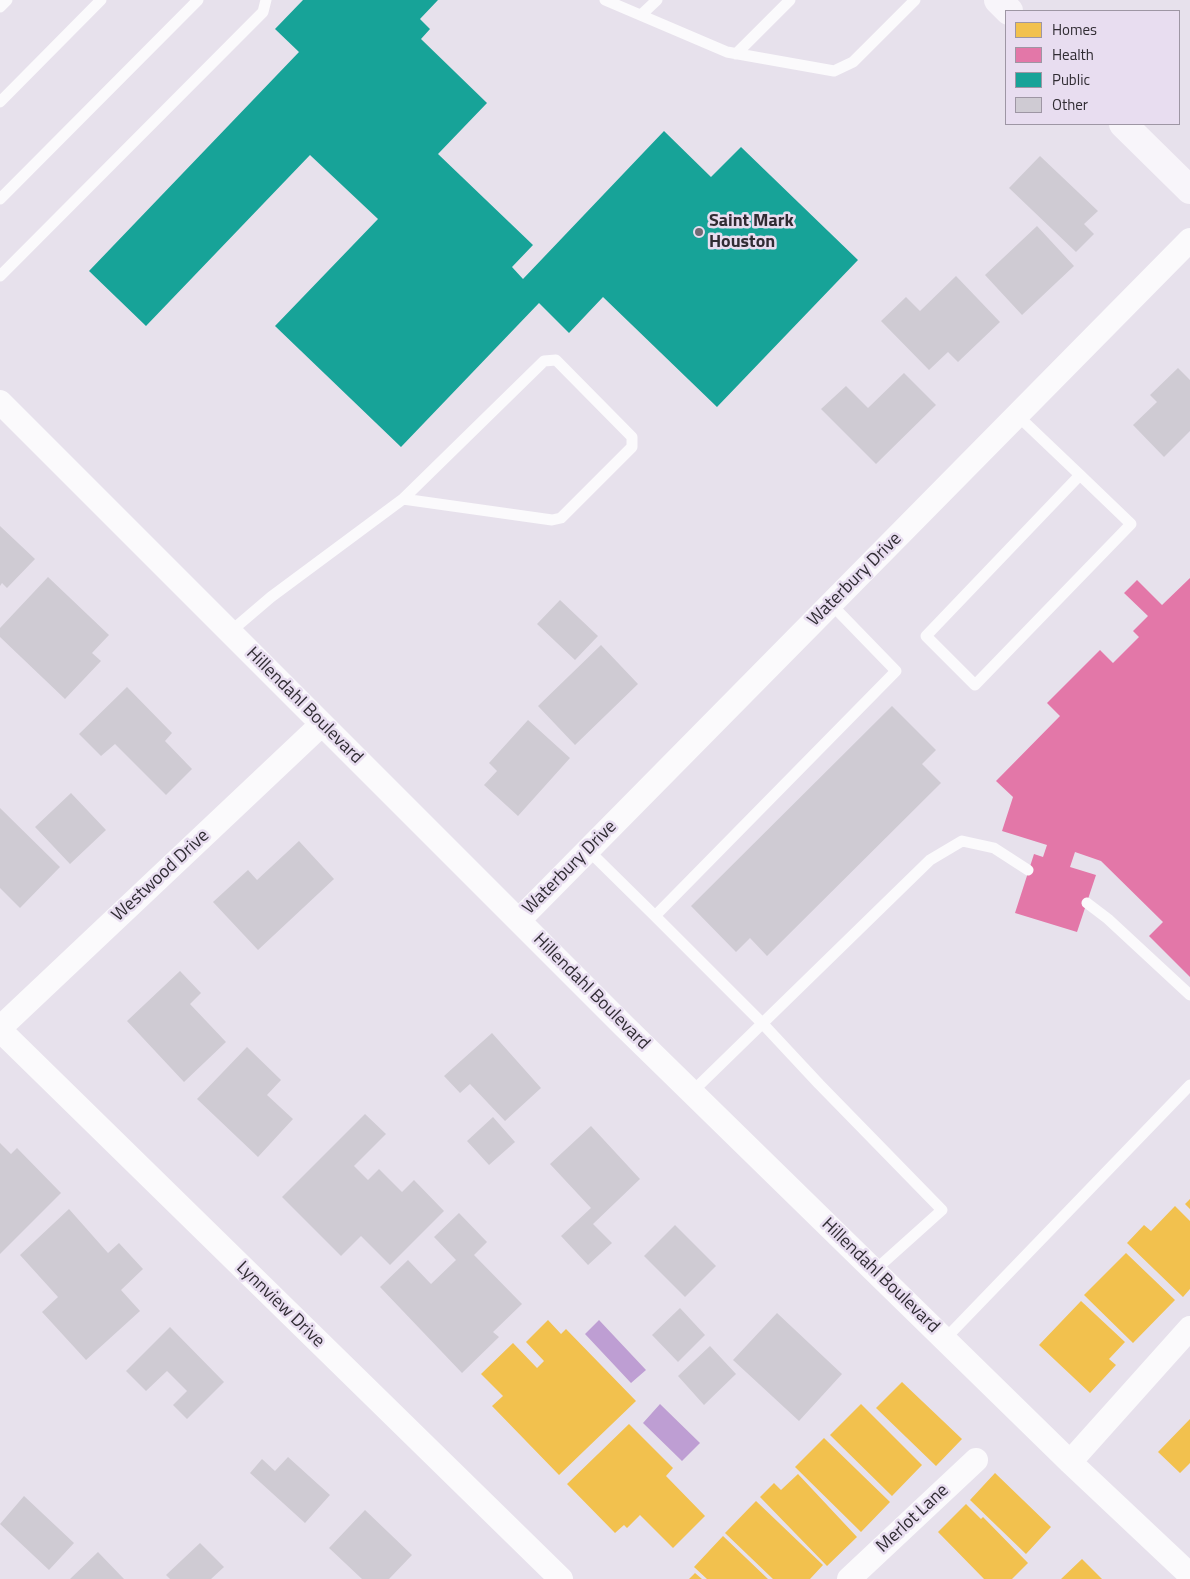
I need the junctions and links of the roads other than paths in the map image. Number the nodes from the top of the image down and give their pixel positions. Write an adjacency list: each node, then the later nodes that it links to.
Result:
1 (7, 0): 10 (lane)
2 (101, 0): 14 (lane)
3 (198, 0): 17 (lane)
4 (266, 0): 19 (lane)
5 (605, 0): 12 (lane)
6 (657, 0): 12 (lane)
7 (790, 0): 13 (lane)
8 (915, 0): 13 (lane)
9 (998, 0): 11 (street)
10 (0, 7)
11 (1008, 10)
12 (641, 15): 13 (lane)
13 (736, 54)
14 (0, 102)
15 (1124, 125): 16 (street)
16 (1190, 190)
17 (0, 199)
18 (1190, 240): 21 (street, Waterbury Drive)
19 (0, 276)
20 (0, 402): 25 (street, Hillendahl Boulevard)
21 (1018, 414): 22 (lane); 24 (street, Waterbury Drive)
22 (1080, 475): 22 (lane)
23 (403, 499): 23 (lane); 25 (lane)
24 (830, 604): 27 (street, Waterbury Drive); 30 (lane)
25 (230, 632): 26 (street, Hillendahl Boulevard)
26 (322, 724): 31 (street, Hillendahl Boulevard); 34 (street, Westwood Drive)
27 (588, 850): 30 (lane); 31 (street, Waterbury Drive)
28 (1028, 870): 33 (lane)
29 (1087, 903): 32 (lane)
30 (656, 916): 33 (lane)
31 (519, 920): 36 (street, Hillendahl Boulevard)
32 (1190, 996)
33 (763, 1024): 36 (lane); 37 (lane)
34 (0, 1029): 44 (street, Lynnview Drive)
35 (1190, 1085): 39 (lane)
36 (692, 1092): 37 (street, Hillendahl Boulevard)
37 (874, 1271): 39 (street, Hillendahl Boulevard)
38 (1187, 1338): 41 (street)
39 (945, 1339): 41 (street, Hillendahl Boulevard)
40 (976, 1460): 43 (street, Merlot Lane)
41 (1070, 1462): 42 (street, Hillendahl Boulevard)
42 (1190, 1575)
43 (853, 1578)
44 (560, 1579)

